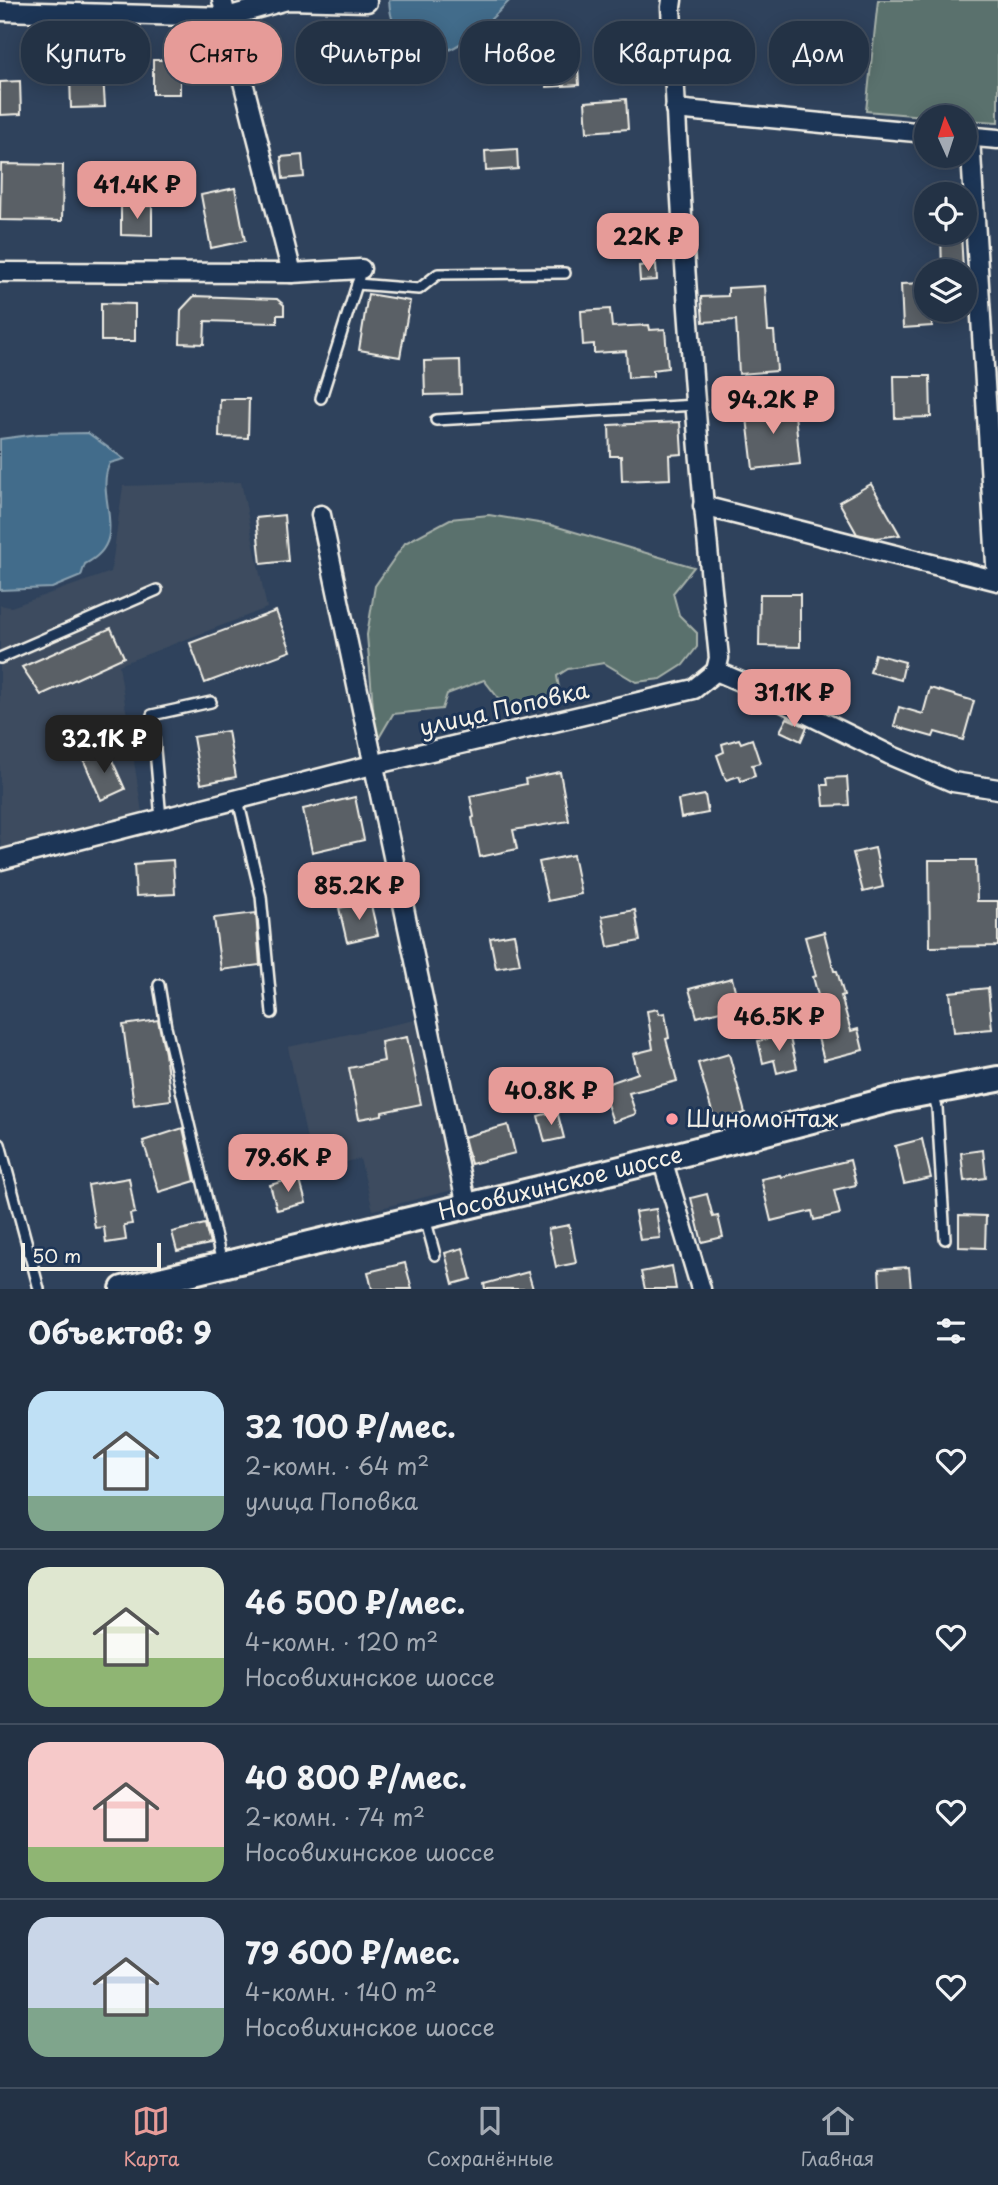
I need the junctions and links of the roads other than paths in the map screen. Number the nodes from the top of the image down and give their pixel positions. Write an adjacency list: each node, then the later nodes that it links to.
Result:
1 (323, 0): 3 (street); 4 (street)
2 (672, 0): 6 (street)
3 (367, 2)
4 (225, 8): 5 (street); 12 (street)
5 (0, 11)
6 (675, 109): 7 (street); 16 (street)
7 (914, 132)
8 (977, 137): 9 (street)
9 (998, 139)
10 (969, 168): 20 (street)
11 (0, 272): 12 (street)
12 (292, 272): 14 (street)
13 (565, 273): 14 (lane)
14 (359, 276): 15 (lane)
15 (321, 398)
16 (696, 405): 17 (lane); 18 (street)
17 (436, 420)
18 (703, 506): 20 (street); 23 (street)
19 (321, 515): 25 (street)
20 (998, 581)
21 (157, 590): 22 (lane)
22 (0, 658)
23 (716, 671): 25 (street, улица Поповка); 26 (street)
24 (211, 702): 28 (lane)
25 (372, 765): 27 (street, улица Поповка); 36 (street)
26 (998, 789)
27 (238, 800): 28 (street, улица Поповка); 31 (lane)
28 (161, 819): 29 (street, улица Поповка)
29 (0, 860)
30 (159, 985): 40 (lane)
31 (272, 1013)
32 (998, 1079): 33 (main road, Носовихинское шоссе)
33 (933, 1091): 35 (main road, Носовихинское шоссе); 38 (lane)
34 (0, 1144): 41 (lane)
35 (662, 1159): 36 (main road, Носовихинское шоссе); 43 (street)
36 (467, 1207): 37 (main road, Носовихинское шоссе)
37 (434, 1211): 39 (lane); 40 (main road, Носовихинское шоссе)
38 (945, 1239)
39 (435, 1255)
40 (223, 1265): 42 (main road, Носовихинское шоссе)
41 (40, 1289)
42 (123, 1289)
43 (701, 1289)

